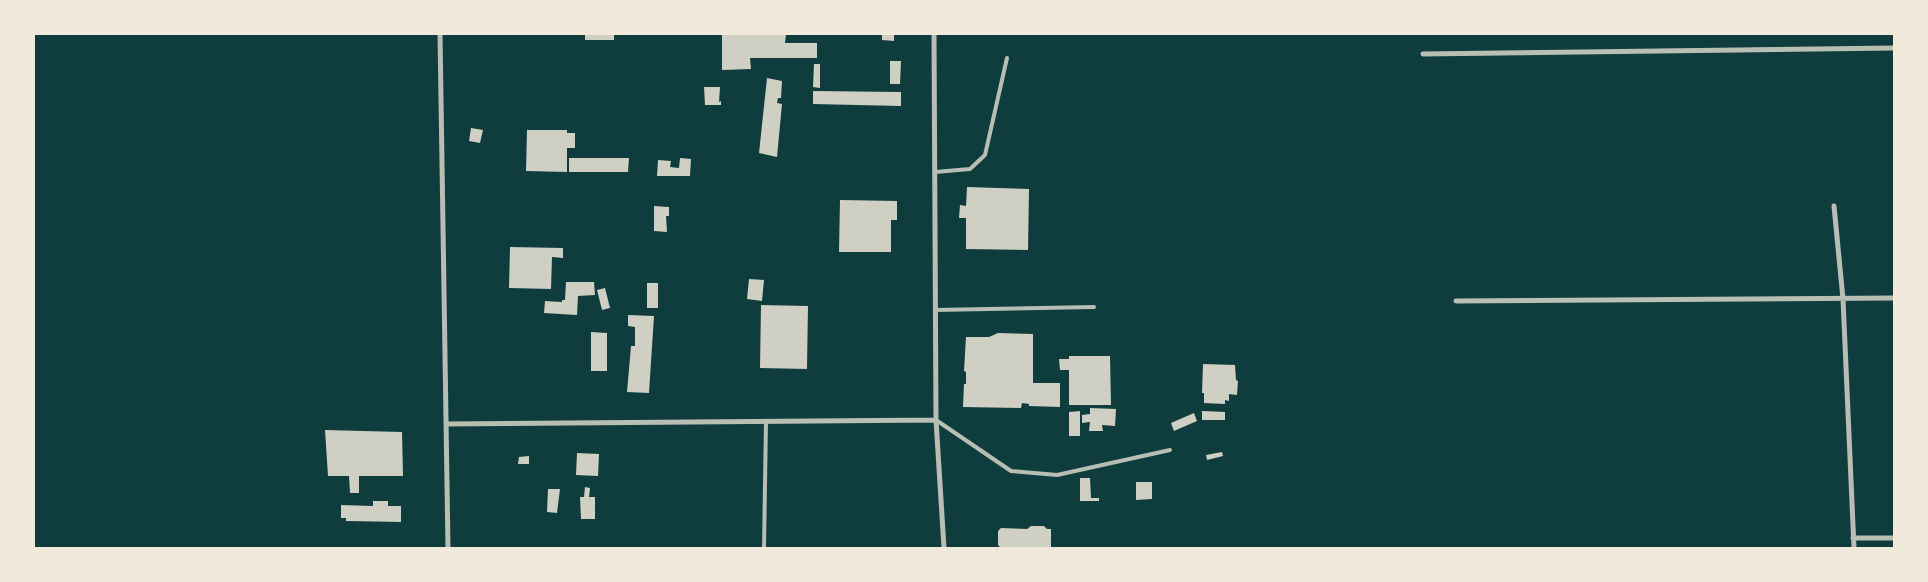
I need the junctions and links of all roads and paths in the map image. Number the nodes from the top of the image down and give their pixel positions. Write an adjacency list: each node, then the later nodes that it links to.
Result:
1 (440, 34): 15 (street)
2 (934, 34): 6 (street)
3 (1894, 48): 4 (street)
4 (1423, 54)
5 (1008, 58): 6 (lane)
6 (934, 172): 12 (street)
7 (1834, 206): 9 (street)
8 (1894, 298): 9 (street)
9 (1843, 299): 10 (street); 17 (street)
10 (1456, 301)
11 (1094, 307): 12 (lane)
12 (936, 310): 13 (street)
13 (936, 420): 14 (street); 16 (lane); 21 (street)
14 (766, 421): 15 (street); 20 (lane)
15 (446, 424): 19 (street)
16 (1170, 450)
17 (1853, 538): 18 (street); 22 (street)
18 (1894, 538)
19 (448, 548)
20 (764, 548)
21 (944, 548)
22 (1854, 548)

